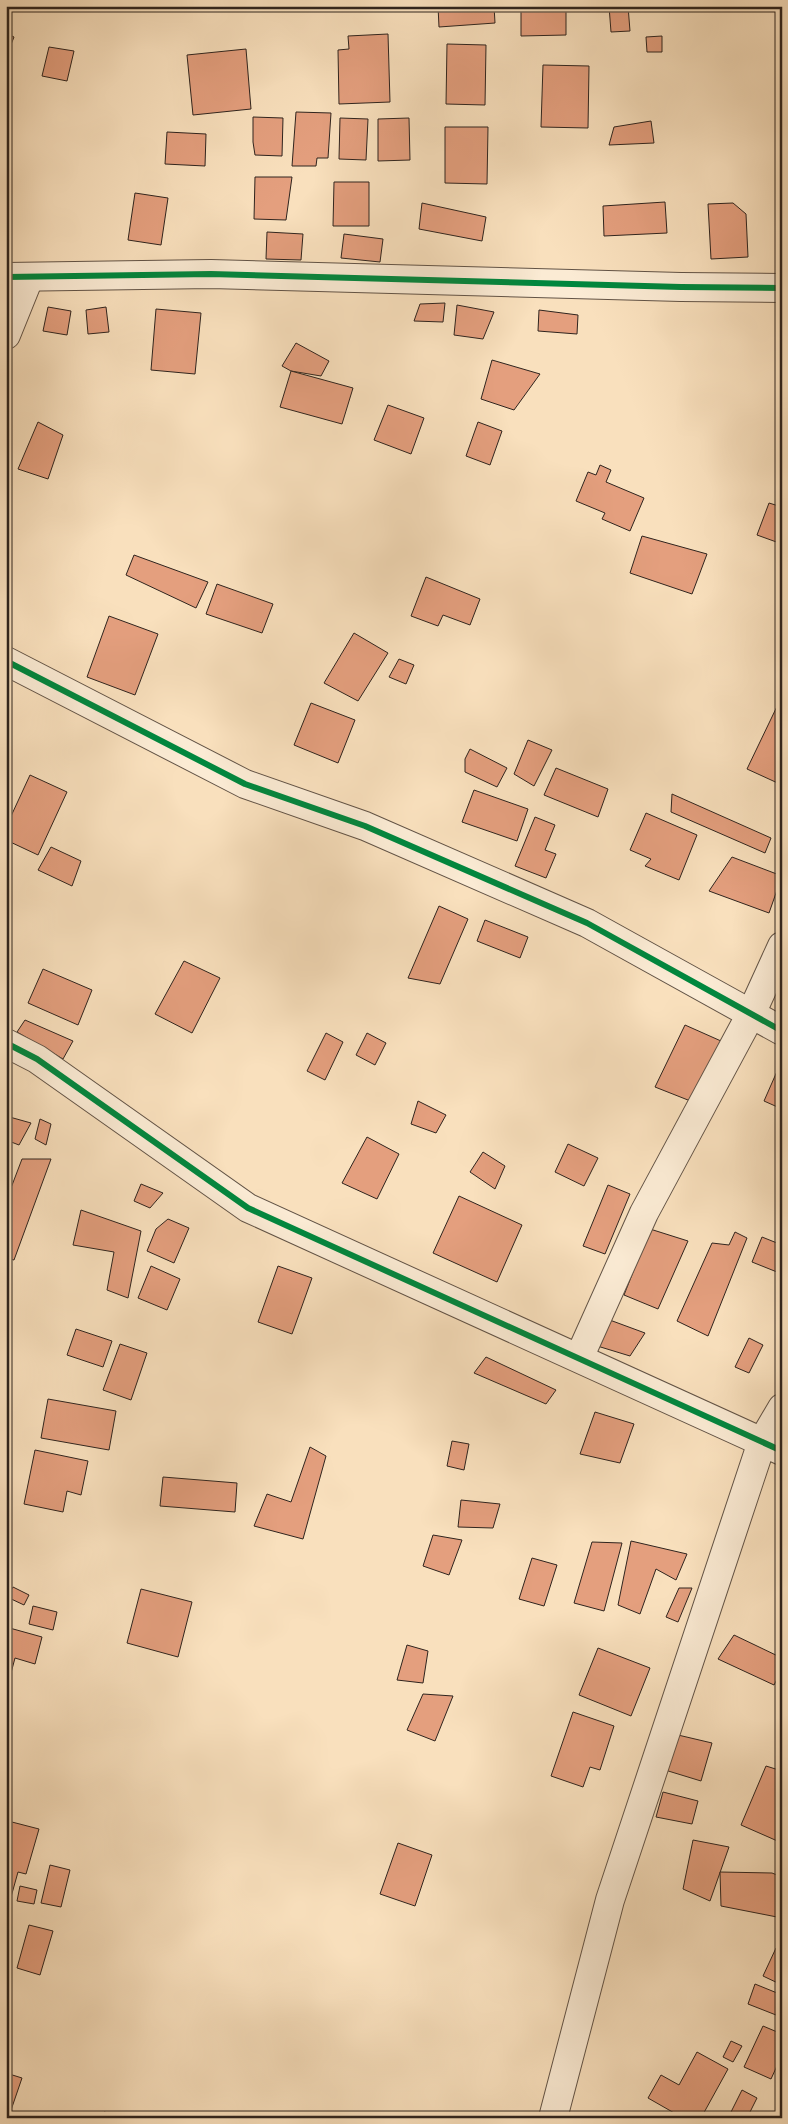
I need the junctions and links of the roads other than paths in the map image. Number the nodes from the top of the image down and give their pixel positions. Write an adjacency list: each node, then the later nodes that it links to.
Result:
1 (18, 278): 2 (street); 3 (street)
2 (782, 288)
3 (6, 334)
4 (6, 660): 6 (street)
5 (782, 946): 6 (street)
6 (751, 1014): 7 (street); 9 (street)
7 (782, 1031)
8 (6, 1043): 9 (street)
9 (579, 1358): 11 (street)
10 (782, 1408): 11 (street)
11 (772, 1446): 12 (street)
12 (553, 2118)

